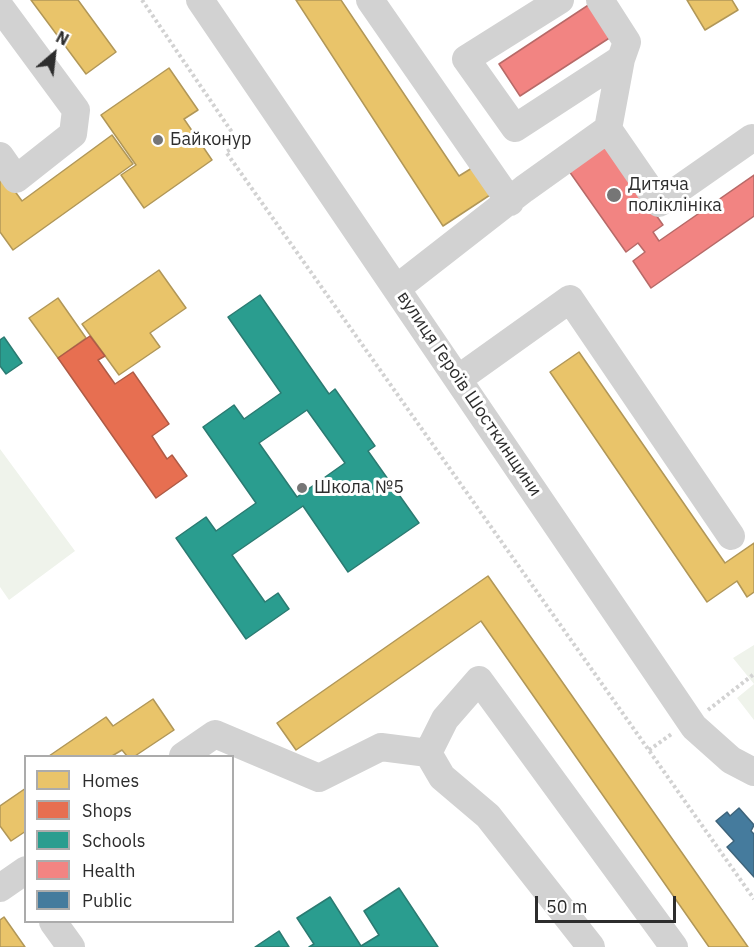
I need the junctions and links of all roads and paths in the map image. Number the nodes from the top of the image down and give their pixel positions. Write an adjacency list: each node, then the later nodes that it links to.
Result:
1 (142, 0): 18 (path)
2 (200, 0): 12 (street, вулиця Героїв Шосткинщини)
3 (370, 0): 11 (street)
4 (560, 0): 7 (street)
5 (600, 0): 7 (street)
6 (0, 7): 10 (street)
7 (621, 59): 8 (street)
8 (608, 129): 9 (street); 11 (street)
9 (752, 138)
10 (0, 156)
11 (510, 202): 12 (street)
12 (397, 288): 13 (street, вулиця Героїв Шосткинщини)
13 (458, 379): 14 (street); 21 (street, вулиця Героїв Шосткинщини)
14 (731, 536)
15 (754, 674): 16 (path)
16 (708, 710)
17 (674, 733): 18 (path)
18 (649, 750): 22 (path)
19 (428, 753): 20 (street); 25 (street); 26 (street)
20 (184, 755)
21 (754, 772)
22 (754, 899)
23 (54, 923): 24 (street)
24 (71, 947)
25 (591, 947)
26 (674, 947)

